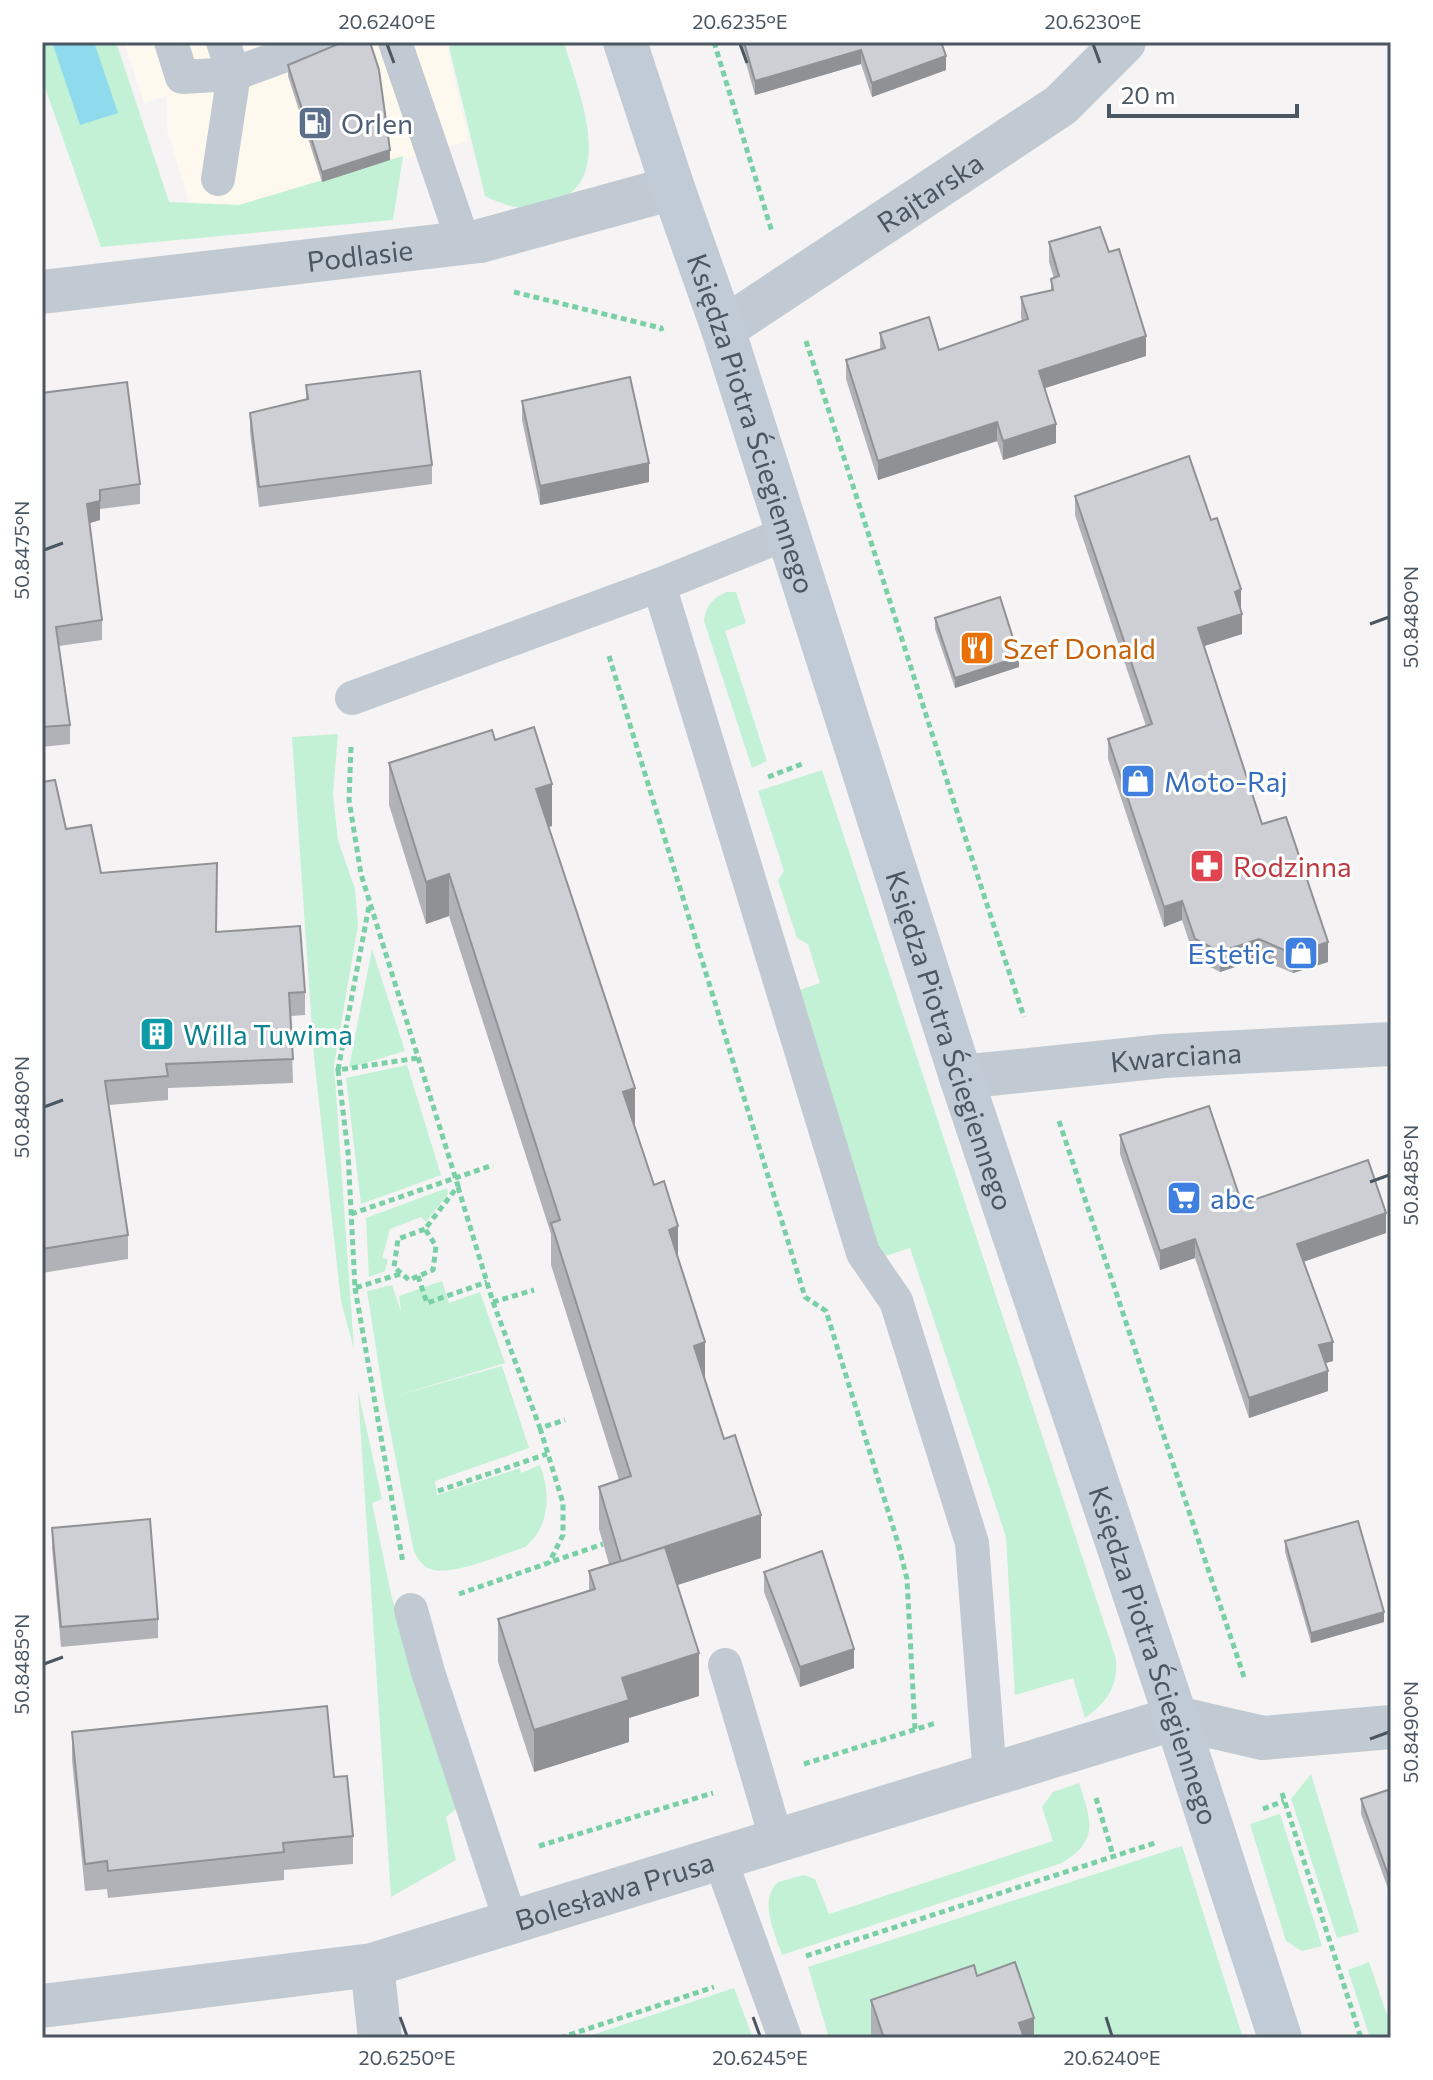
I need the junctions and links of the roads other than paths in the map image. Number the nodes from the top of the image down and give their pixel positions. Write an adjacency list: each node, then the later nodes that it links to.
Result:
1 (171, 42): 7 (lane)
2 (223, 42): 7 (lane)
3 (395, 42): 10 (lane)
4 (625, 42): 9 (street, Księdza Piotra Ściegiennego)
5 (1124, 42): 12 (street, Rajtarska)
6 (306, 45): 7 (lane)
7 (234, 74): 8 (lane)
8 (218, 179)
9 (673, 188): 10 (street, Podlasie); 12 (street, Księdza Piotra Ściegiennego)
10 (464, 244): 11 (street, Podlasie)
11 (42, 292)
12 (723, 329): 13 (street, Księdza Piotra Ściegiennego)
13 (788, 533): 14 (lane); 17 (street, Księdza Piotra Ściegiennego)
14 (659, 585): 15 (lane); 22 (lane)
15 (352, 698)
16 (1391, 1044): 17 (street, Kwarciana)
17 (961, 1077): 20 (street, Księdza Piotra Ściegiennego)
18 (411, 1610): 25 (lane)
19 (725, 1665): 23 (lane)
20 (1176, 1718): 21 (street); 22 (street, Bolesława Prusa); 30 (street, Księdza Piotra Ściegiennego)
21 (1391, 1727)
22 (990, 1776): 23 (street, Bolesława Prusa)
23 (777, 1841): 24 (street, Bolesława Prusa)
24 (720, 1859): 25 (street, Bolesława Prusa); 29 (lane)
25 (511, 1922): 26 (street, Bolesława Prusa)
26 (372, 1965): 27 (street, Bolesława Prusa); 28 (street)
27 (42, 2006)
28 (380, 2038)
29 (785, 2038)
30 (1280, 2038)

